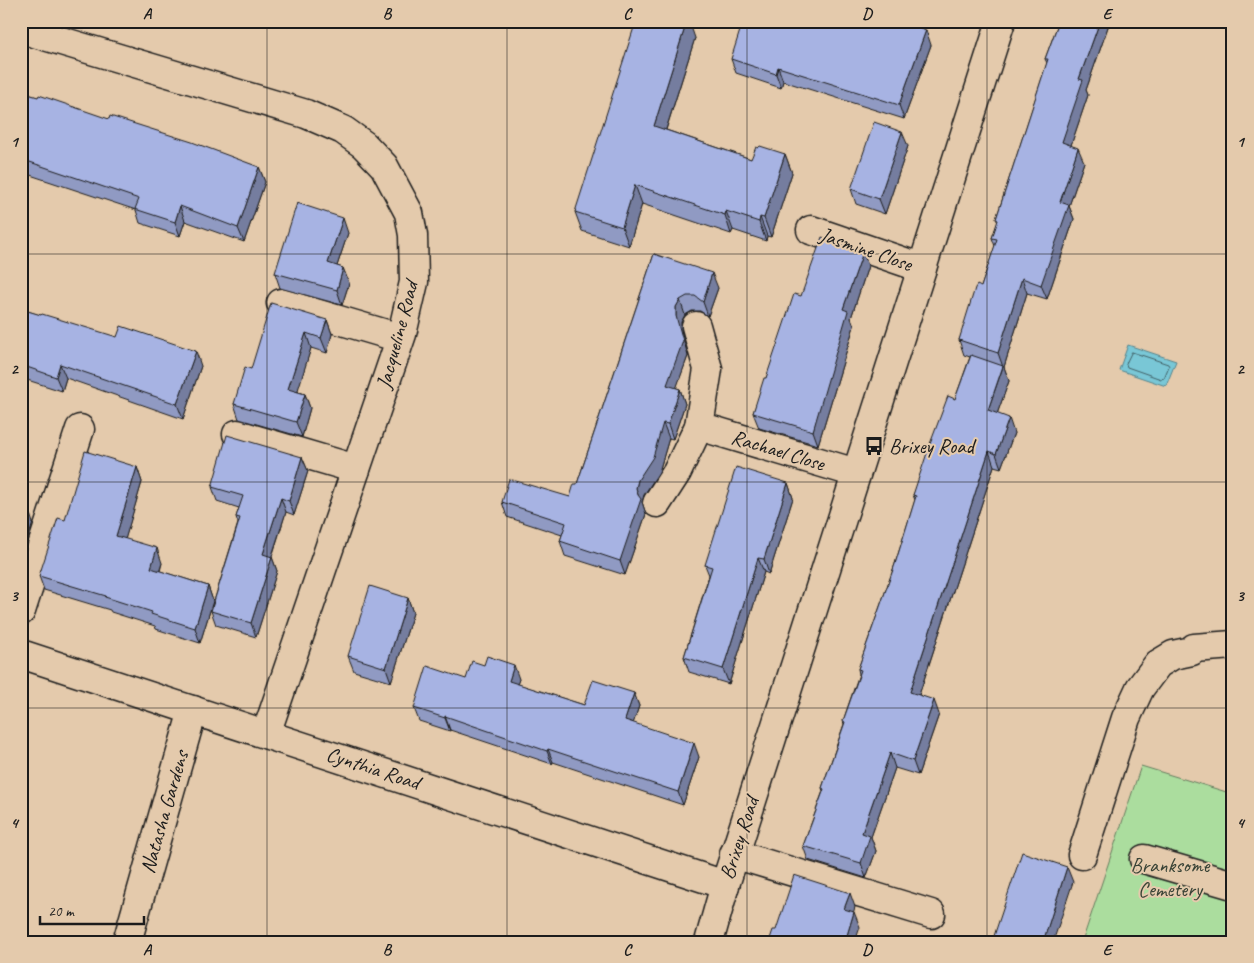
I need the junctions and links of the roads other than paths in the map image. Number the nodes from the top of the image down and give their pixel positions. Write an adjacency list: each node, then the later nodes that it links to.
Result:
1 (1000, 21): 4 (street, Brixey Road)
2 (21, 29): 7 (street, Jacqueline Road)
3 (811, 230): 4 (street, Jasmine Close)
4 (922, 268): 12 (street, Brixey Road)
5 (280, 303): 7 (street)
6 (696, 326): 8 (street)
7 (400, 338): 11 (street, Jacqueline Road)
8 (699, 426): 12 (street, Rachael Close); 13 (street)
9 (80, 429): 14 (street)
10 (237, 434): 11 (street)
11 (356, 469): 18 (street, Jacqueline Road)
12 (856, 474): 19 (street, Brixey Road)
13 (657, 503)
14 (21, 611)
15 (1233, 645): 20 (street)
16 (21, 654): 17 (street, Cynthia Road)
17 (193, 710): 18 (street, Cynthia Road); 25 (street, Natasha Gardens)
18 (266, 734): 22 (street, Cynthia Road)
19 (734, 854): 22 (street, Brixey Road); 24 (street)
20 (1082, 855)
21 (1144, 859): 23 (street)
22 (724, 884): 26 (street, Brixey Road)
23 (1233, 885)
24 (931, 914)
25 (127, 942)
26 (709, 942)

